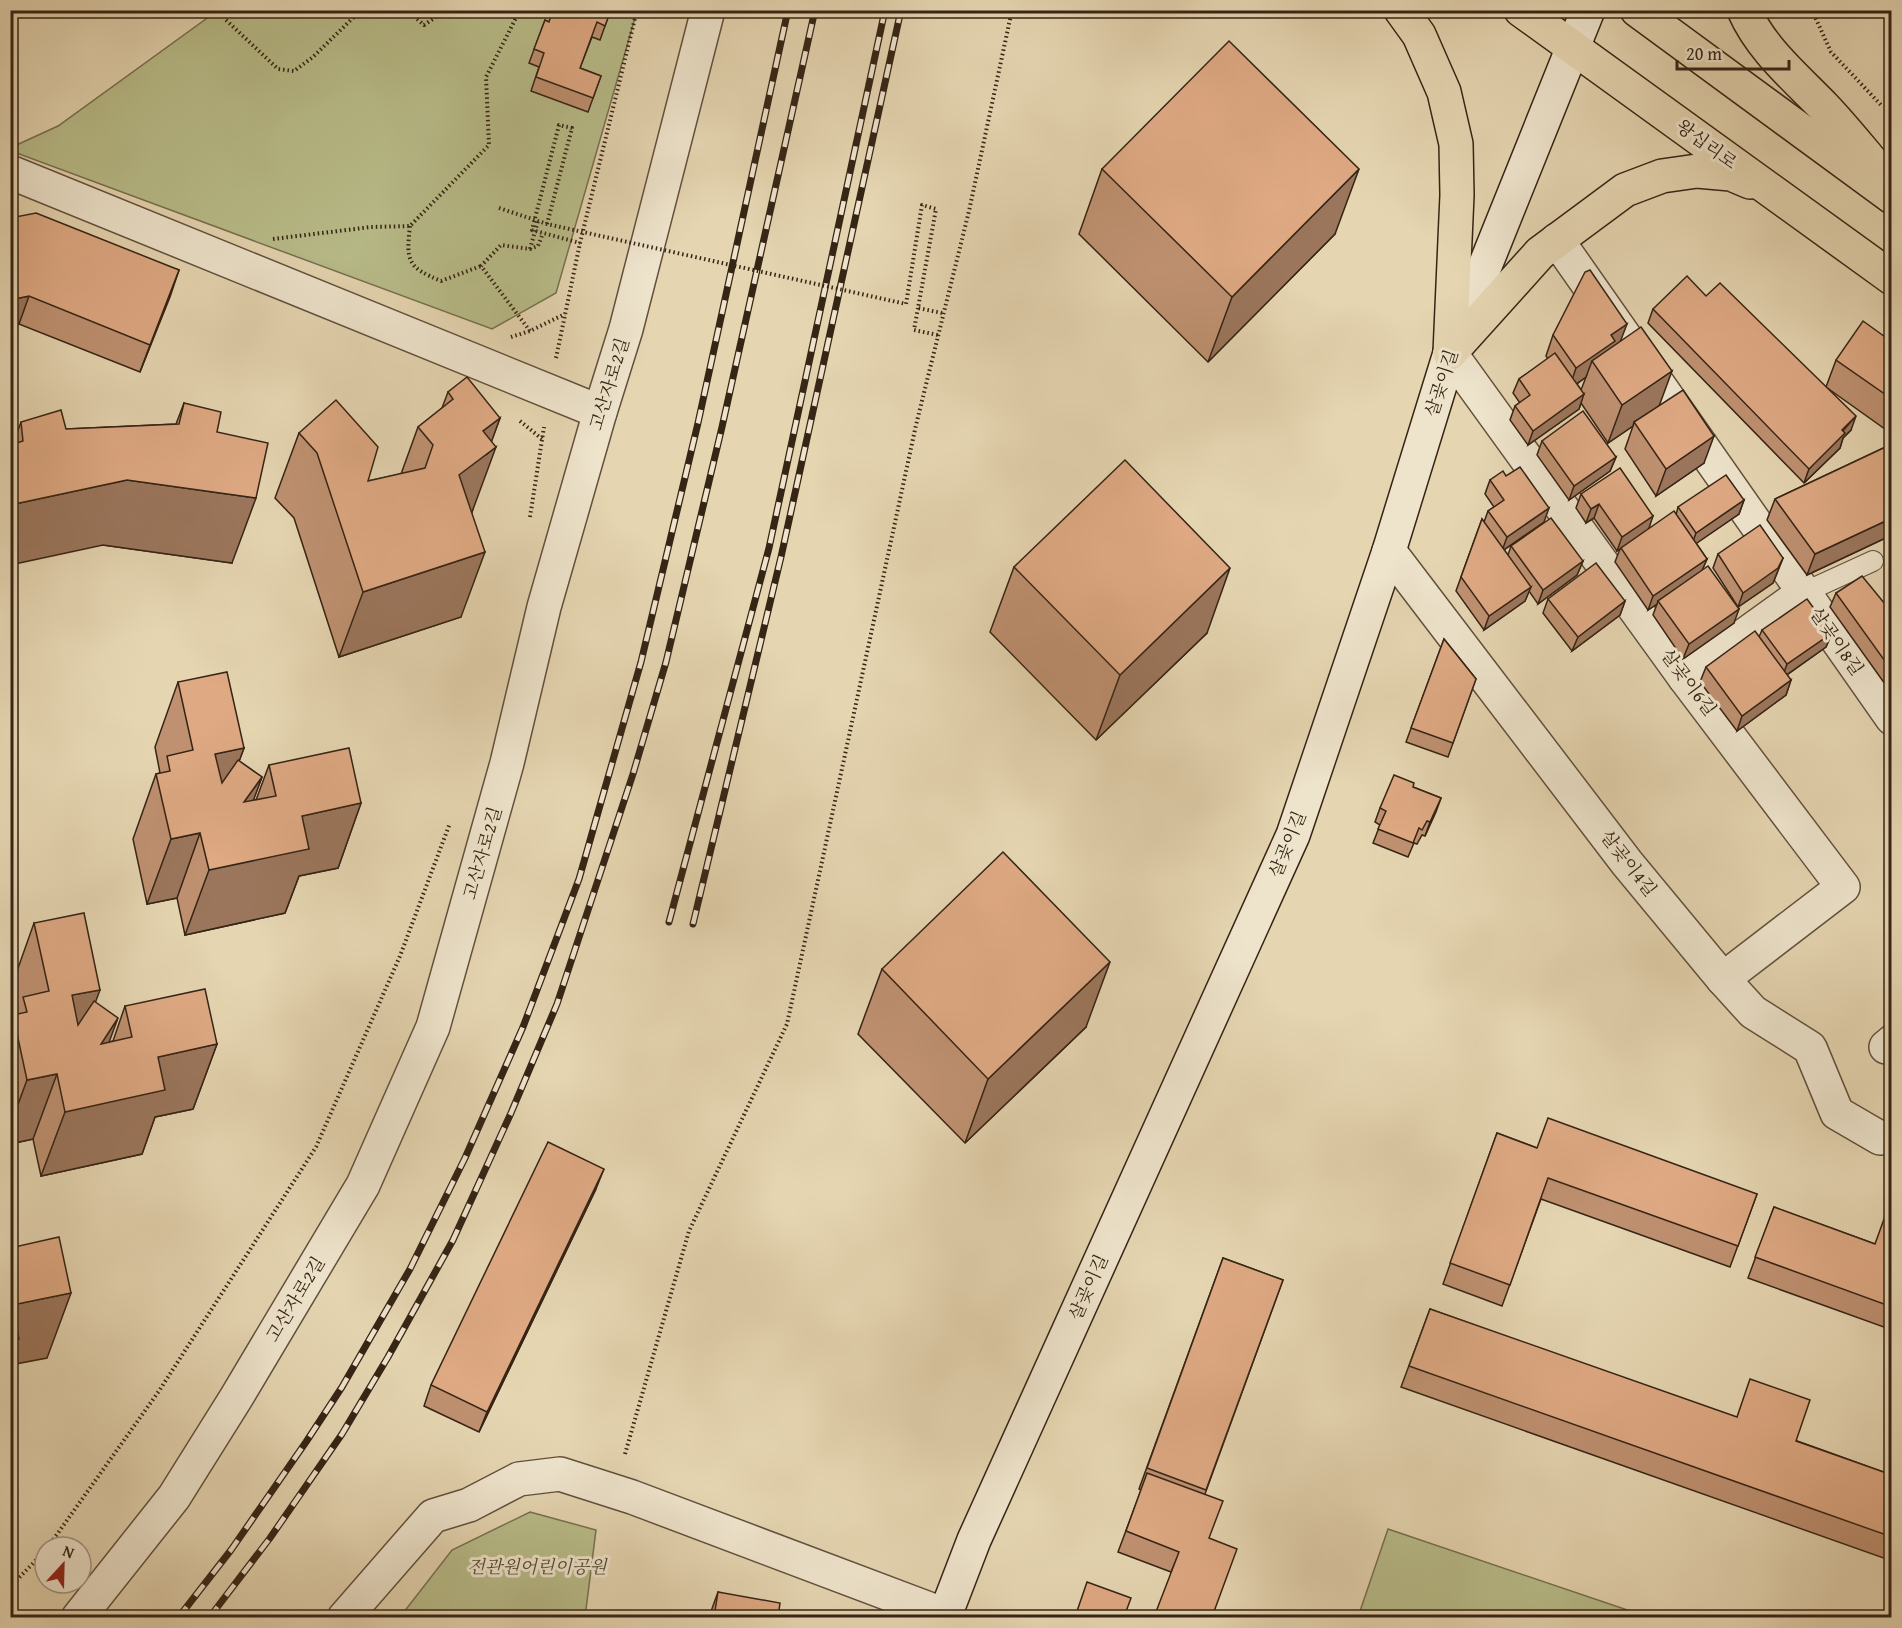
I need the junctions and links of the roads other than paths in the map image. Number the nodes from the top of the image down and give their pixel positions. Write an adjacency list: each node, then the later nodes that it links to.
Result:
1 (708, 10): 15 (street, 고산자로2길)
2 (1401, 10): 14 (main road)
3 (1521, 10): 7 (main road, 왕십리로)
4 (1588, 10): 7 (street, 살곶이길)
5 (1637, 10): 11 (main road)
6 (1744, 10): 9 (main road)
7 (1572, 47): 10 (main road, 왕십리로); 14 (street, 살곶이길)
8 (10, 172): 15 (street)
9 (1892, 184)
10 (1769, 189): 12 (main road); 13 (main road, 왕십리로)
11 (1892, 198)
12 (1557, 240): 14 (main road); 18 (street, 살곶이8길)
13 (1892, 278)
14 (1450, 353): 16 (street, 살곶이길); 19 (street, 살곶이6길)
15 (600, 412): 24 (street, 고산자로2길)
16 (1389, 551): 21 (street, 살곶이4길); 23 (street, 살곶이길)
17 (1873, 561): 18 (lane)
18 (1803, 593): 19 (street, 살곶이8길); 20 (street, 살곶이8길)
19 (1685, 678): 21 (street, 살곶이6길)
20 (1892, 718)
21 (1723, 979): 22 (street, 살곶이4길)
22 (1892, 1137)
23 (944, 1616): 25 (street)
24 (78, 1617)
25 (344, 1617)

